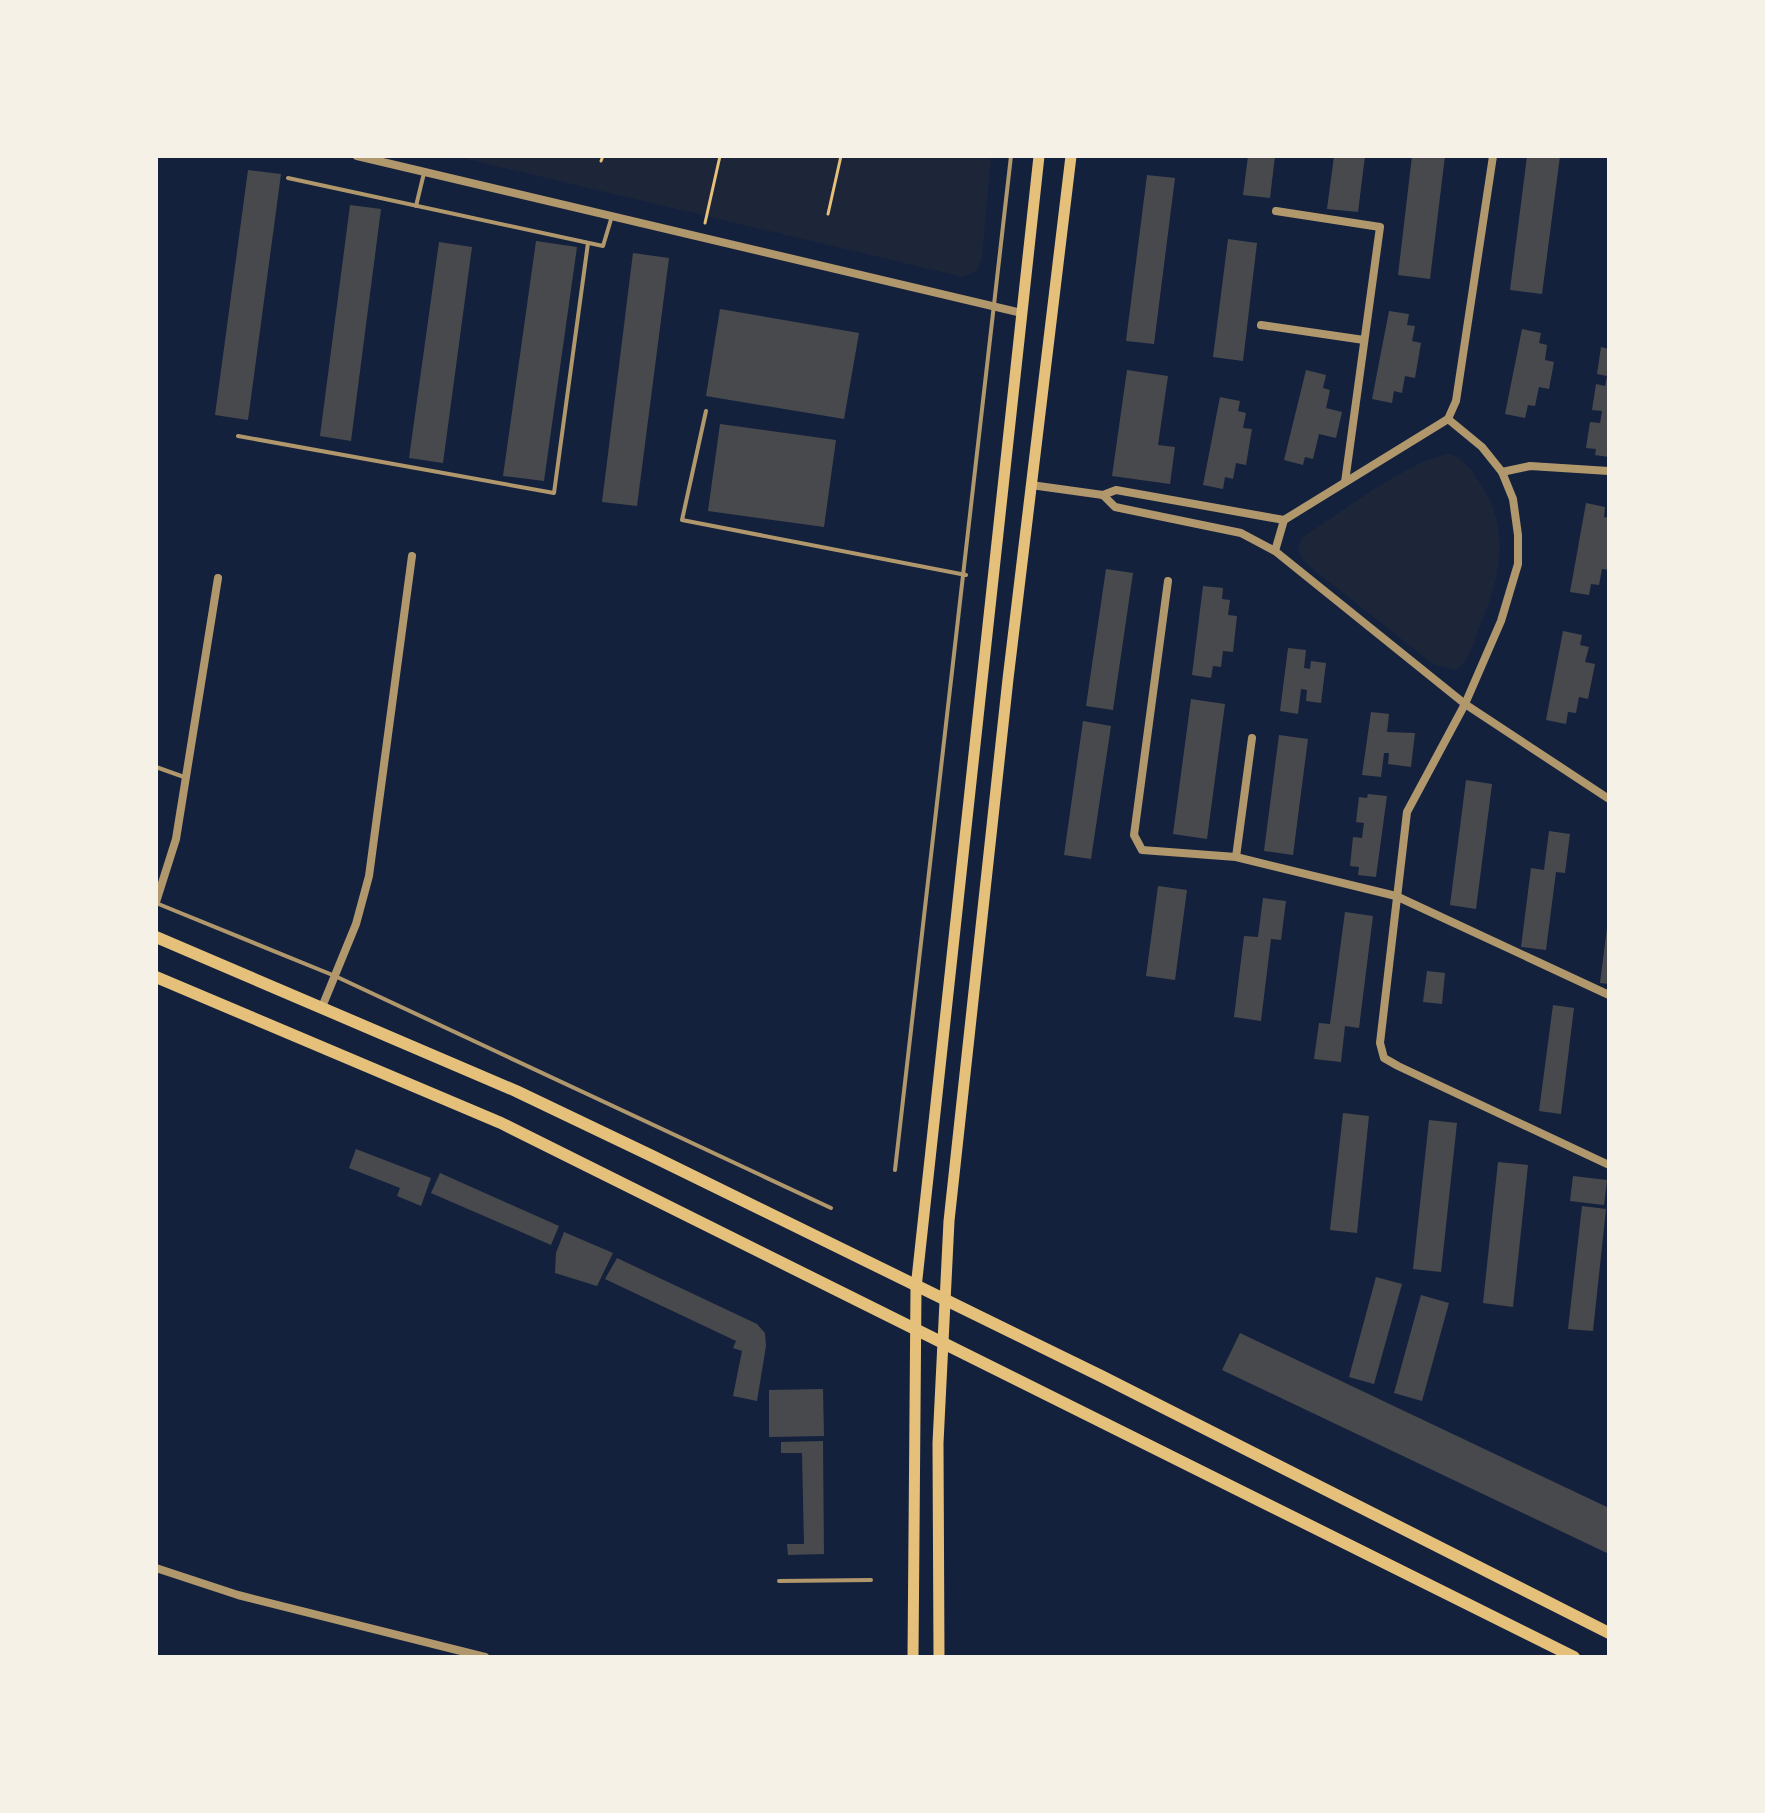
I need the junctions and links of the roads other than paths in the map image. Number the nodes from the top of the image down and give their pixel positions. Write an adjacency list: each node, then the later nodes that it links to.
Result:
1 (357, 156): 6 (street)
2 (1011, 156): 12 (lane)
3 (1039, 156): 13 (main road)
4 (1071, 156): 22 (main road)
5 (1493, 156): 17 (street)
6 (424, 172): 8 (lane); 10 (street)
7 (288, 178): 8 (lane)
8 (416, 206): 11 (lane)
9 (1276, 211): 15 (street)
10 (612, 216): 11 (lane); 12 (street)
11 (588, 243): 18 (lane)
12 (996, 306): 13 (street); 27 (lane)
13 (1022, 313): 46 (main road)
14 (1261, 325): 15 (street)
15 (1364, 340): 21 (street)
16 (706, 411): 27 (lane)
17 (1448, 419): 20 (street); 21 (street)
18 (238, 436)
19 (1609, 471): 20 (street)
20 (1502, 472): 30 (street)
21 (1345, 482): 24 (street)
22 (1031, 485): 23 (street); 47 (main road)
23 (1103, 495): 24 (street); 25 (street)
24 (1284, 520): 25 (street)
25 (1275, 551): 30 (street)
26 (412, 556): 39 (street)
27 (966, 575): 44 (lane)
28 (218, 578): 33 (street)
29 (1168, 581): 35 (street)
30 (1465, 704): 34 (street); 36 (street)
31 (1252, 738): 35 (street)
32 (156, 767): 33 (lane)
33 (185, 778): 37 (street)
34 (1609, 799)
35 (1236, 857): 36 (street)
36 (1396, 896): 41 (street); 43 (street)
37 (156, 902): 39 (lane)
38 (156, 937): 42 (main road)
39 (335, 976): 42 (street); 45 (lane)
40 (156, 977): 48 (main road)
41 (1609, 995)
42 (322, 1007): 46 (main road)
43 (1609, 1165)
44 (895, 1170)
45 (831, 1208)
46 (916, 1288): 47 (main road); 48 (main road)
47 (944, 1301): 49 (main road); 53 (main road)
48 (913, 1329): 49 (main road); 55 (main road)
49 (941, 1342): 56 (main road); 57 (main road)
50 (156, 1568): 54 (street)
51 (871, 1580): 52 (lane)
52 (779, 1581)
53 (1609, 1633)
54 (485, 1657)
55 (913, 1657)
56 (939, 1657)
57 (1574, 1657)

